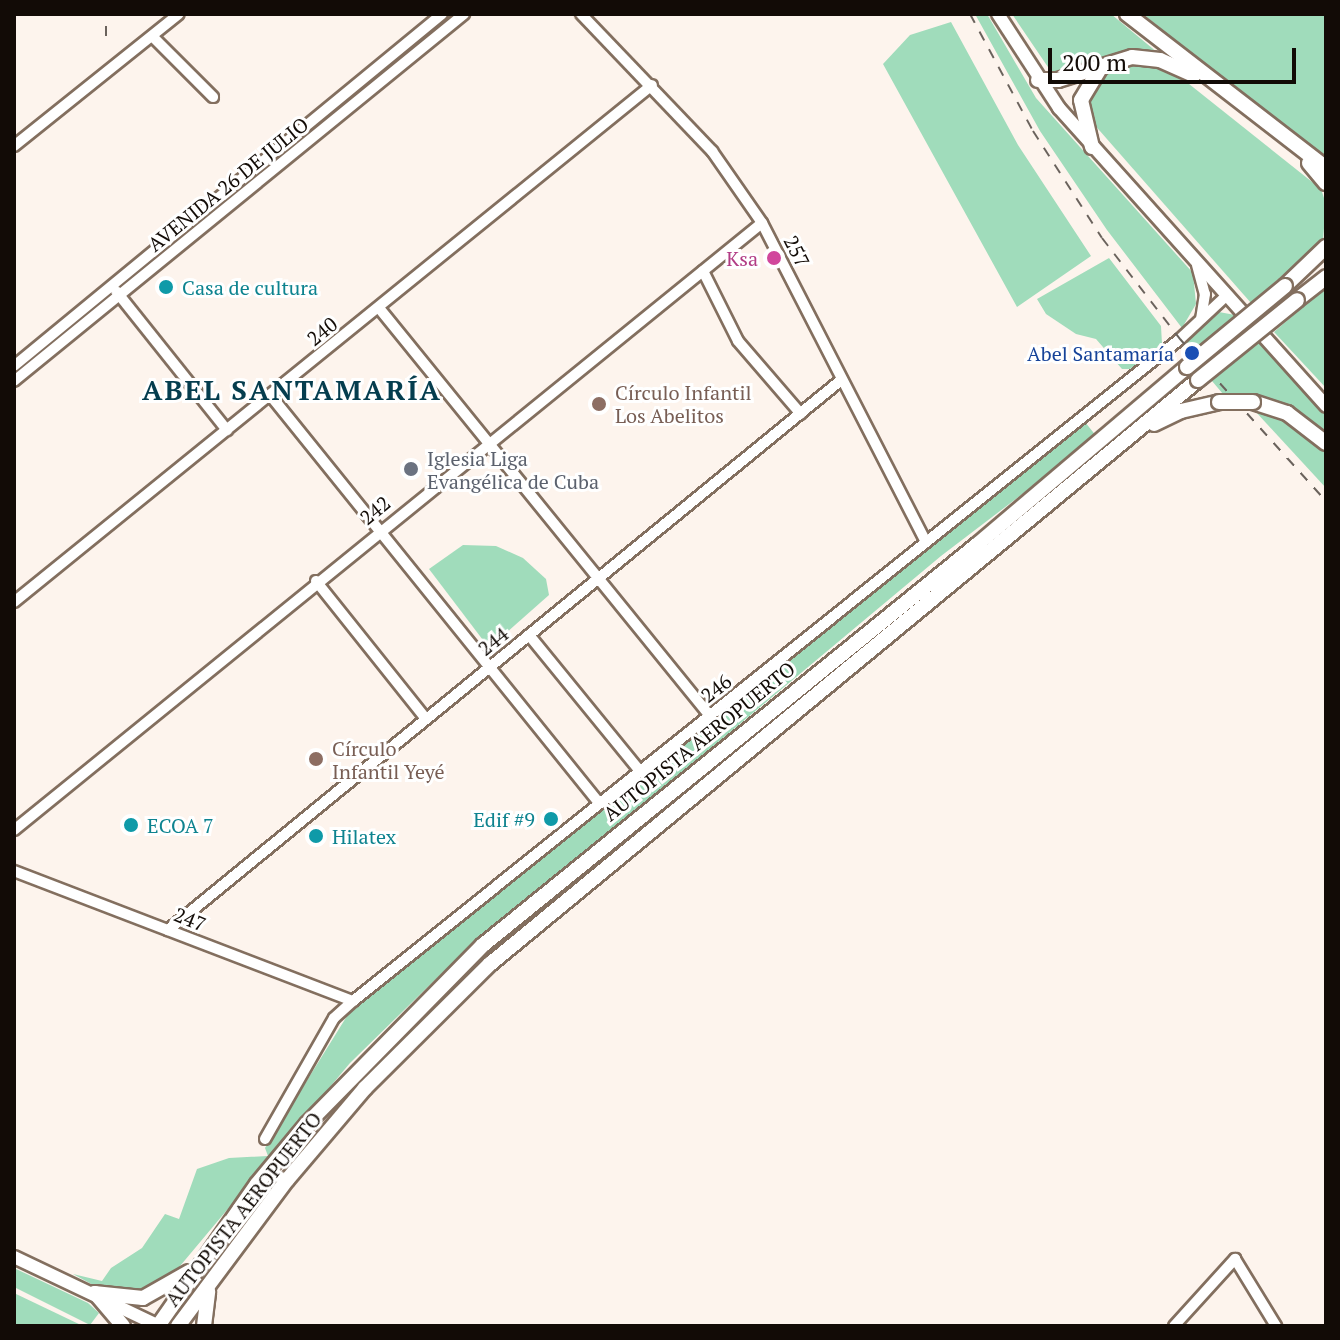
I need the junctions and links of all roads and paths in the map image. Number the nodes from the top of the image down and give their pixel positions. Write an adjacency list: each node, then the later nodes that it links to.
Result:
1 (179, 14): 7 (street)
2 (442, 14): 16 (street, AVENIDA 26 DE JULIO)
3 (464, 14): 16 (street, AVENIDA 26 DE JULIO)
4 (581, 14): 11 (street, 257)
5 (998, 14): 9 (main road)
6 (1127, 14): 10 (highway)
7 (153, 37): 12 (street); 13 (street)
8 (1104, 64): 9 (highway); 10 (highway); 14 (highway)
9 (1038, 80): 14 (main road)
10 (1208, 80): 15 (highway)
11 (652, 85): 19 (street, 257); 26 (street, 240)
12 (213, 97)
13 (14, 146)
14 (1092, 147): 21 (main road)
15 (1295, 148): 17 (highway); 18 (highway)
16 (269, 166): 24 (street, AVENIDA 26 DE JULIO)
17 (1326, 168)
18 (1326, 183)
19 (762, 223): 22 (street, 242); 30 (street, 257)
20 (1326, 247): 55 (highway, AUTOPISTA AEROPUERTO, bridge)
21 (1196, 264): 25 (main road); 27 (street)
22 (703, 271): 33 (street); 35 (street, 242)
23 (1326, 277): 37 (highway, AUTOPISTA AEROPUERTO, bridge)
24 (116, 291): 28 (street, AVENIDA 26 DE JULIO); 29 (street, AVENIDA 26 DE JULIO); 34 (street)
25 (1226, 296): 27 (street, 246); 32 (main road)
26 (379, 308): 31 (street, 240); 35 (street)
27 (1201, 319): 39 (street, 246)
28 (14, 366)
29 (14, 381)
30 (840, 381): 33 (street, 244); 39 (street, 257)
31 (271, 396): 34 (street, 240); 38 (street)
32 (1326, 406)
33 (801, 414): 40 (street, 244)
34 (227, 430): 42 (street, 240)
35 (488, 442): 38 (street, 242); 40 (street)
36 (1326, 443): 37 (highway, bridge)
37 (1113, 450): 56 (highway, AUTOPISTA AEROPUERTO)
38 (379, 530): 41 (street, 242); 44 (street)
39 (926, 542): 45 (street, 246)
40 (599, 578): 43 (street, 244); 45 (street)
41 (316, 581): 46 (street); 49 (street, 242)
42 (14, 602)
43 (529, 635): 44 (street, 244); 47 (street)
44 (490, 667): 46 (street, 244); 48 (street)
45 (710, 716): 47 (street, 246)
46 (426, 719): 51 (street, 244)
47 (639, 770): 48 (street, 246)
48 (599, 803): 52 (street, 246)
49 (14, 830)
50 (14, 871): 51 (street, 247)
51 (168, 930): 52 (street, 247)
52 (353, 1001): 53 (street, 246)
53 (265, 1139)
54 (14, 1257): 57 (main road)
55 (201, 1261): 57 (highway); 60 (highway, AUTOPISTA AEROPUERTO)
56 (213, 1277): 61 (highway, AUTOPISTA AEROPUERTO); 62 (highway)
57 (94, 1293): 59 (highway); 60 (main road)
58 (1269, 1315): 63 (street); 64 (street); 65 (street)
59 (123, 1326)
60 (159, 1326)
61 (178, 1326)
62 (204, 1326)
63 (1174, 1326)
64 (1259, 1326)
65 (1276, 1326)

